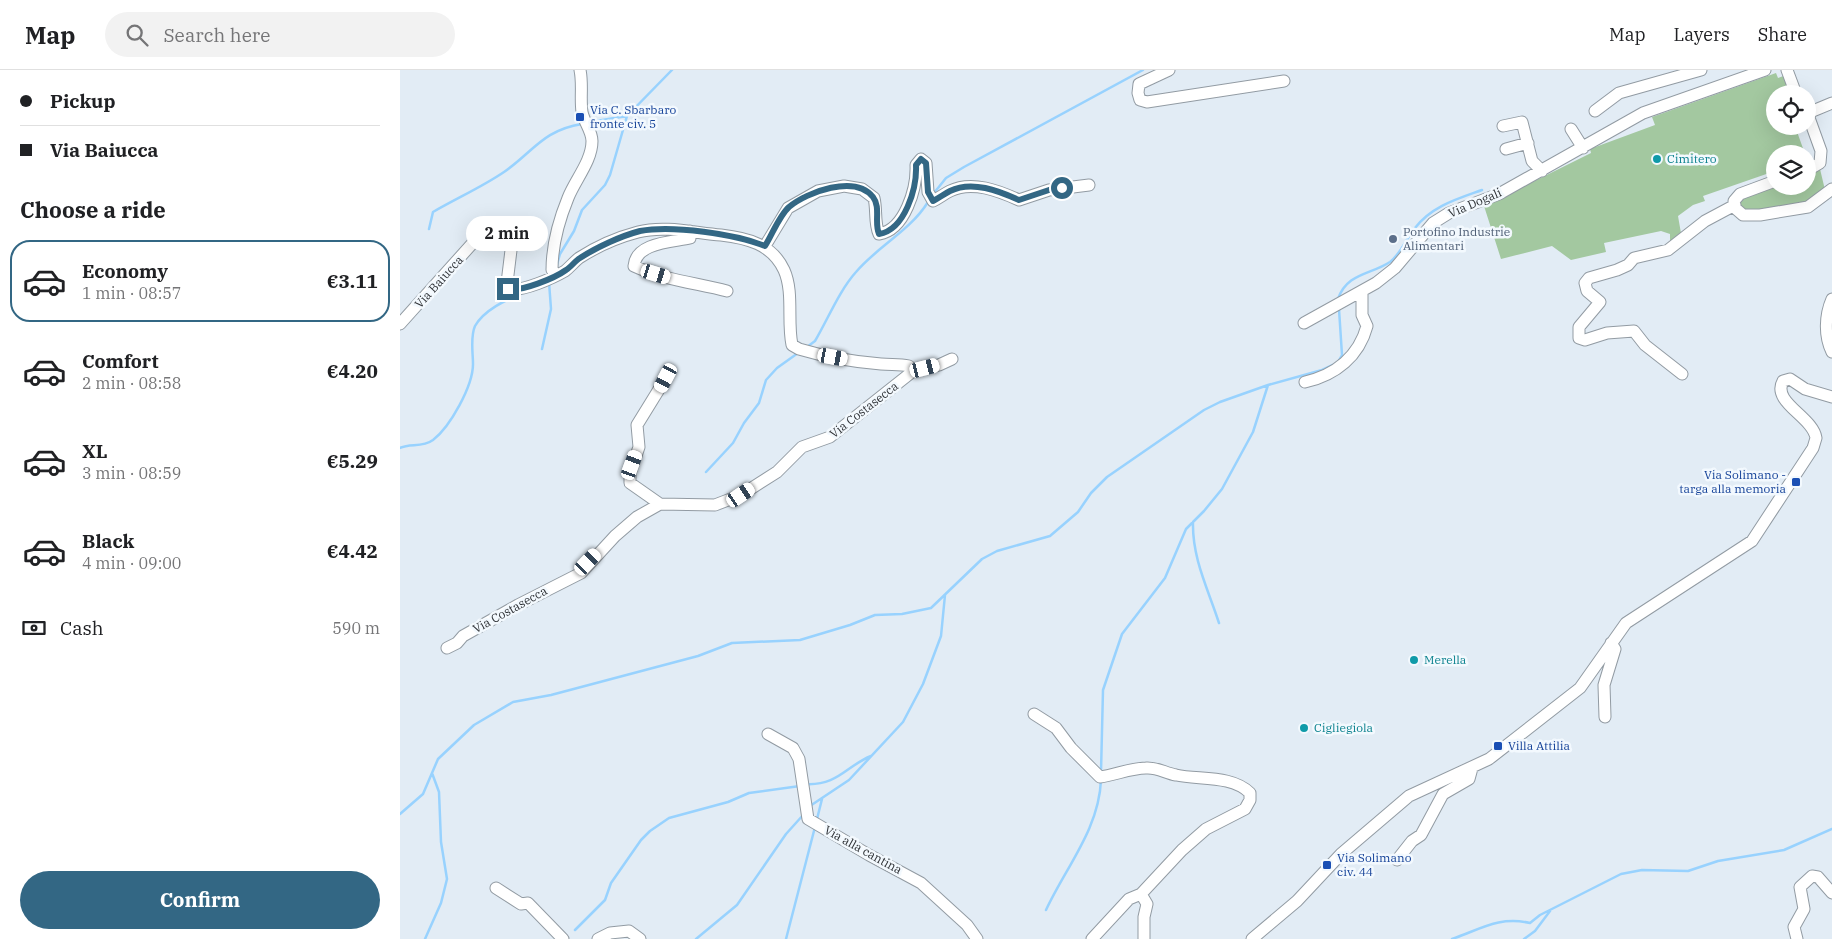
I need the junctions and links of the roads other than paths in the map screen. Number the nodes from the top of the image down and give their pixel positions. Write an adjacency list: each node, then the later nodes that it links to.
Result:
1 (580, 70): 25 (street)
2 (1169, 70): 6 (street)
3 (1701, 70): 9 (street)
4 (1764, 70): 15 (street, Via Dogali)
5 (1788, 70): 7 (street)
6 (1284, 81)
7 (1793, 85)
8 (1832, 104): 10 (street)
9 (1595, 111)
10 (1816, 111)
11 (1503, 126): 14 (street)
12 (1571, 129): 15 (street)
13 (1815, 135): 17 (street)
14 (1528, 143): 16 (street); 18 (street)
15 (1584, 148): 18 (street, Via Dogali)
16 (1506, 149)
17 (1816, 167)
18 (1542, 171): 27 (street, Via Dogali)
19 (1089, 184): 24 (street)
20 (1766, 185): 22 (street)
21 (1832, 189): 22 (street)
22 (1735, 205): 34 (street)
23 (690, 231): 24 (street); 25 (street); 26 (street)
24 (765, 246): 33 (street)
25 (556, 274): 30 (street, Via Baiucca)
26 (727, 291)
27 (1362, 291): 29 (street, Via Dogali); 36 (street)
28 (1832, 299): 31 (street)
29 (1304, 323)
30 (400, 324)
31 (1832, 352)
32 (952, 359): 33 (street, Via Costasecca)
33 (912, 372): 38 (street, Via Costasecca)
34 (1682, 374)
35 (666, 378): 38 (street)
36 (1305, 382)
37 (1832, 397): 39 (street)
38 (660, 504): 40 (street, Via Costasecca)
39 (1611, 643): 42 (street); 44 (street)
40 (447, 648)
41 (1034, 714): 48 (street)
42 (1604, 716)
43 (768, 734): 52 (street, Via alla cantina)
44 (1472, 768): 45 (street); 55 (street)
45 (1397, 860)
46 (496, 888): 49 (street)
47 (1832, 893): 56 (street)
48 (1141, 894): 53 (street); 54 (street)
49 (563, 939)
50 (598, 939): 51 (street)
51 (640, 939)
52 (977, 939)
53 (1092, 939)
54 (1144, 939)
55 (1252, 939)
56 (1797, 939)

